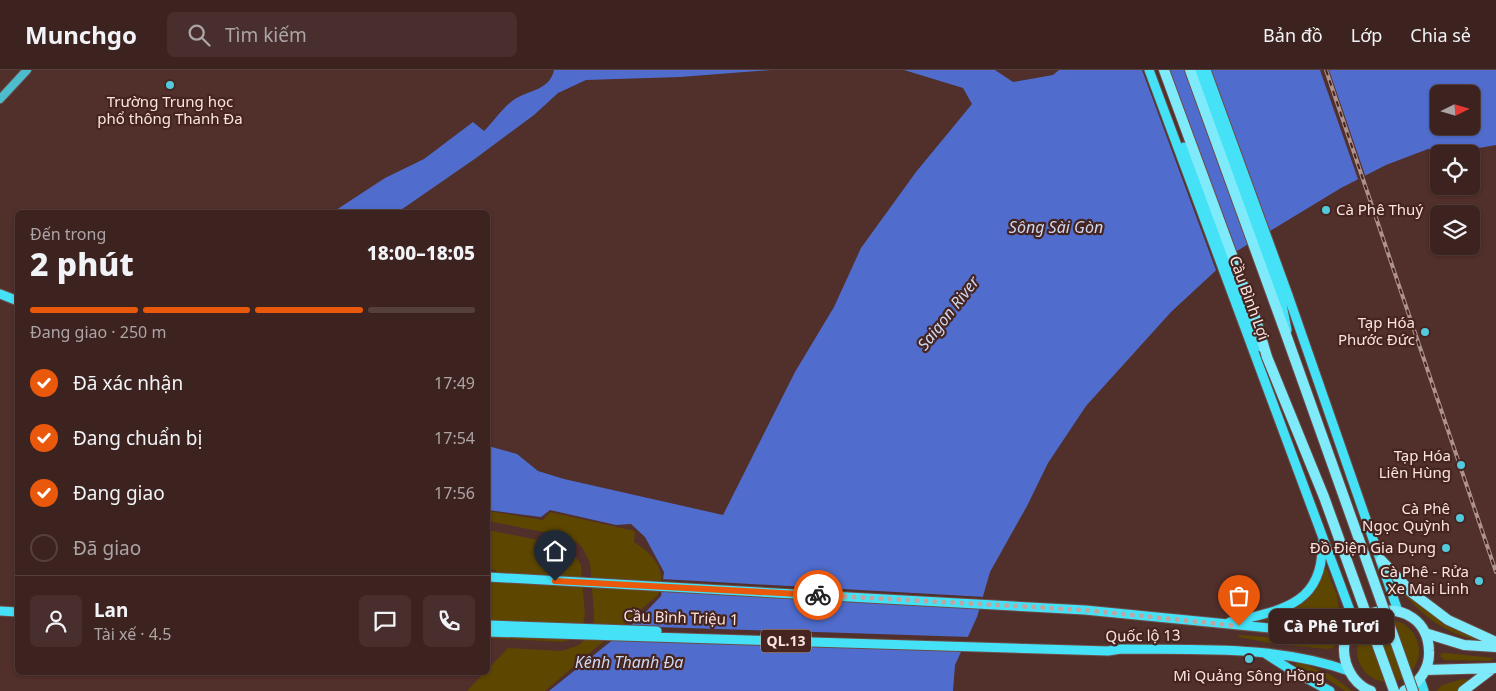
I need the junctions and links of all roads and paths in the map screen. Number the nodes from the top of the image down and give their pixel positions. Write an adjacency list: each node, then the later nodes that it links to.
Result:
1 (27, 70): 8 (main road)
2 (1149, 70): 14 (main road, Cầu Bình Lợi)
3 (1155, 70): 15 (main road, Cầu Bình Lợi)
4 (1164, 70): 12 (highway, Cầu Bình Lợi)
5 (1190, 70): 10 (highway, Cầu Bình Lợi)
6 (1198, 70): 13 (main road, Cầu Bình Lợi)
7 (1206, 70): 17 (main road)
8 (0, 98)
9 (0, 294): 11 (main road)
10 (1271, 294): 13 (highway); 16 (highway, Cầu Bình Lợi)
11 (15, 300)
12 (1251, 308): 15 (highway); 19 (highway, Cầu Bình Lợi)
13 (1285, 315): 16 (main road, Cầu Bình Lợi); 17 (main road)
14 (1241, 320): 15 (main road); 18 (main road, Cầu Bình Lợi)
15 (1255, 336): 18 (main road); 19 (main road, Cầu Bình Lợi)
16 (1288, 340): 42 (highway, Cầu Bình Lợi, bridge)
17 (1305, 349): 21 (main road)
18 (1255, 356): 20 (main road, Cầu Bình Lợi)
19 (1267, 357): 40 (highway, Cầu Bình Lợi, bridge)
20 (1322, 536): 26 (main road); 28 (main road, Cầu Bình Lợi)
21 (1381, 560): 24 (main road); 31 (highway)
22 (491, 577): 26 (main road, Quốc lộ 13)
23 (0, 611): 25 (main road)
24 (1398, 611): 28 (highway); 30 (highway)
25 (15, 612)
26 (1220, 624): 28 (main road, Quốc lộ 13)
27 (490, 625): 33 (main road, Cầu Bình Triệu 1 / QL.13)
28 (1353, 627): 36 (highway)
29 (490, 632): 33 (main road, Cầu Bình Triệu 1 / QL.13)
30 (1425, 634): 32 (highway); 37 (highway)
31 (1496, 642)
32 (1496, 647)
33 (1084, 648): 34 (main road, Quốc lộ 13 / QL.13)
34 (1266, 653): 36 (main road, Quốc lộ 13 / QL.13); 38 (main road)
35 (1495, 668): 37 (highway); 44 (highway)
36 (1349, 671): 39 (highway)
37 (1422, 675): 41 (highway); 43 (main road)
38 (1330, 691)
39 (1370, 691)
40 (1394, 691)
41 (1404, 691)
42 (1413, 691)
43 (1424, 691)
44 (1462, 691)

